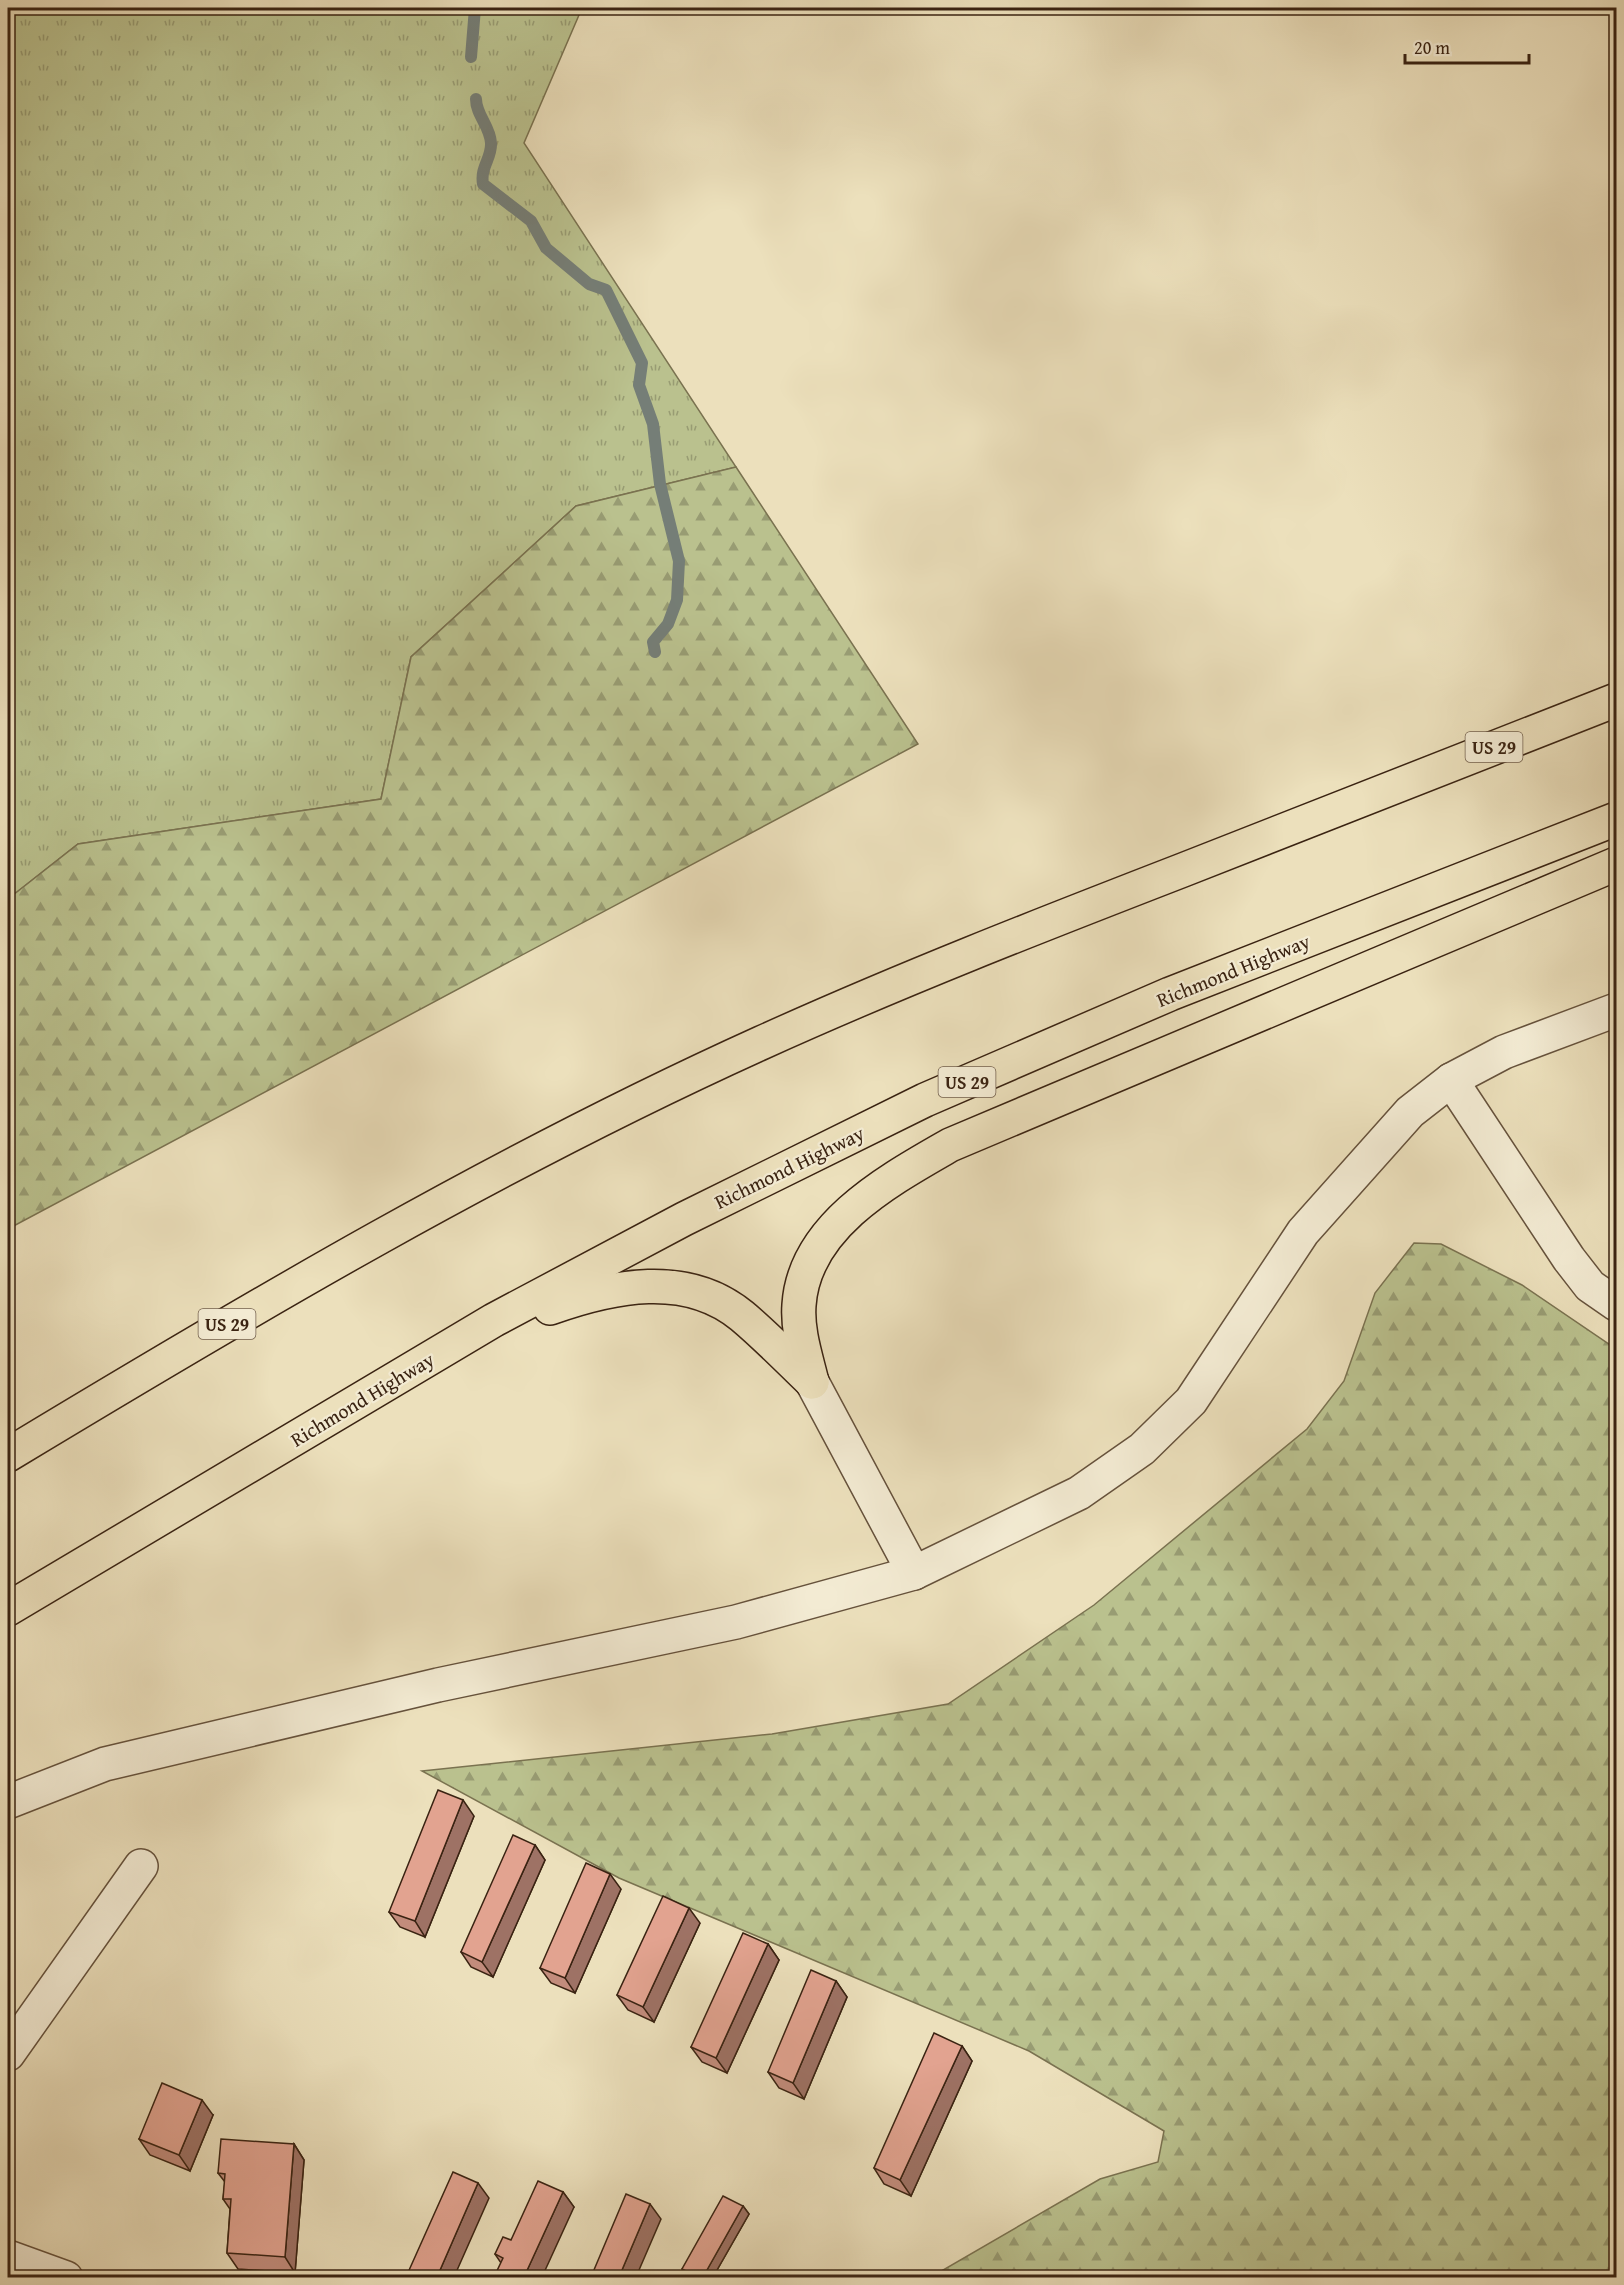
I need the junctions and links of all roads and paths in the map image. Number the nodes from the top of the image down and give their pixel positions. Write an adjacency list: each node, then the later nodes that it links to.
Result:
1 (1617, 688): 3 (highway)
2 (1617, 700): 3 (highway, US 29)
3 (1585, 712): 11 (highway, US 29)
4 (1617, 819): 10 (highway, Richmond Highway / US 29)
5 (1617, 864): 9 (highway)
6 (1617, 1010): 7 (street)
7 (1451, 1080): 8 (street); 12 (street)
8 (1617, 1304)
9 (812, 1382): 10 (highway); 12 (street)
10 (346, 1408): 13 (highway, Richmond Highway / US 29)
11 (8, 1455)
12 (914, 1572): 14 (street)
13 (8, 1609)
14 (8, 1802)
15 (141, 1866): 16 (street)
16 (8, 2054)
17 (8, 2258): 18 (street)
18 (66, 2277)

